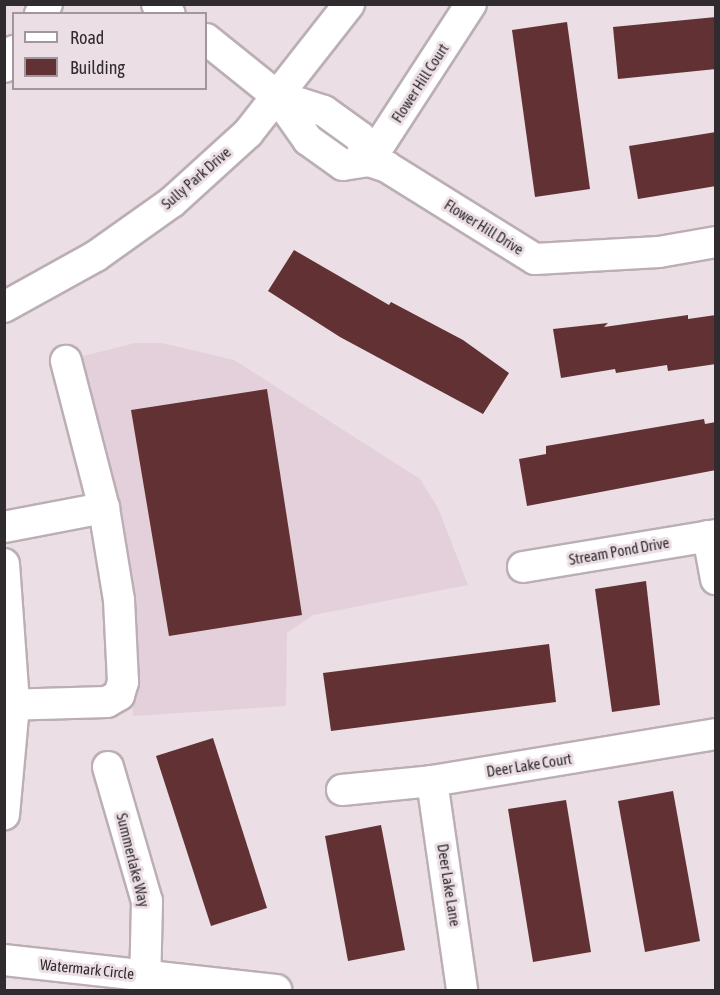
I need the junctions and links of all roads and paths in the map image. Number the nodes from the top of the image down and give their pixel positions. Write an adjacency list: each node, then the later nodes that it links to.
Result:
1 (349, 4): 6 (street, Sully Park Drive)
2 (471, 4): 7 (street, Flower Hill Court)
3 (207, 40): 6 (street, Flower Hill Drive)
4 (12, 54): 5 (street)
5 (4, 67)
6 (277, 96): 7 (street, Flower Hill Drive); 9 (street, Sully Park Drive)
7 (369, 161): 8 (street, Flower Hill Drive)
8 (716, 242)
9 (4, 308)
10 (66, 361): 11 (street)
11 (104, 508): 12 (street); 17 (street)
12 (4, 527)
13 (712, 536): 15 (street, Stream Pond Drive); 16 (street)
14 (4, 564): 17 (street)
15 (523, 567)
16 (716, 579)
17 (9, 705): 22 (street)
18 (716, 734): 20 (street, Deer Lake Court)
19 (108, 767): 24 (street, Summerlake Way)
20 (432, 781): 21 (street, Deer Lake Court); 26 (street, Deer Lake Lane)
21 (342, 790)
22 (4, 815)
23 (4, 960): 24 (street, Watermark Circle)
24 (147, 983): 25 (street, Watermark Circle)
25 (276, 990)
26 (462, 990)

